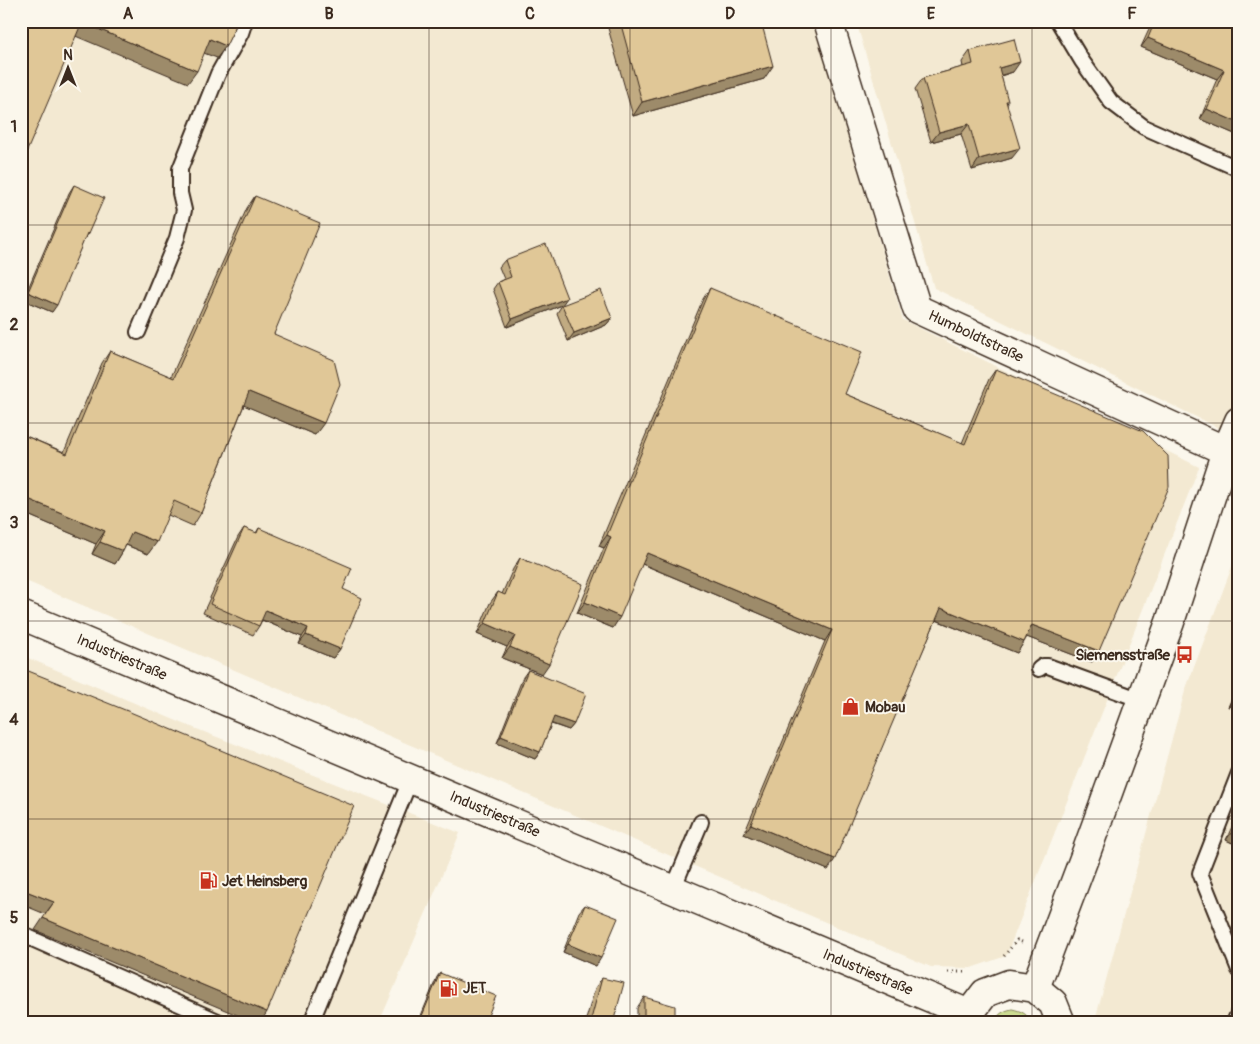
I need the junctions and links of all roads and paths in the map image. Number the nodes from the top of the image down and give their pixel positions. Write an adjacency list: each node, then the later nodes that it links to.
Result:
1 (245, 21): 5 (lane)
2 (828, 21): 7 (street, Humboldtstraße)
3 (1058, 21): 4 (lane)
4 (1239, 169)
5 (138, 332)
6 (1239, 421): 7 (street)
7 (1226, 451): 10 (street)
8 (21, 615): 12 (street, Industriestraße)
9 (1039, 669): 10 (lane)
10 (1142, 700): 17 (street)
11 (1239, 773): 16 (lane)
12 (411, 778): 14 (street, Industriestraße); 21 (lane)
13 (701, 822): 14 (lane)
14 (673, 889): 19 (street, Industriestraße)
15 (21, 934): 20 (lane)
16 (1239, 970)
17 (1034, 988): 19 (street); 22 (street)
18 (1239, 1011): 23 (lane)
19 (969, 1018)
20 (222, 1023)
21 (311, 1023)
22 (1061, 1023)
23 (1234, 1023)

